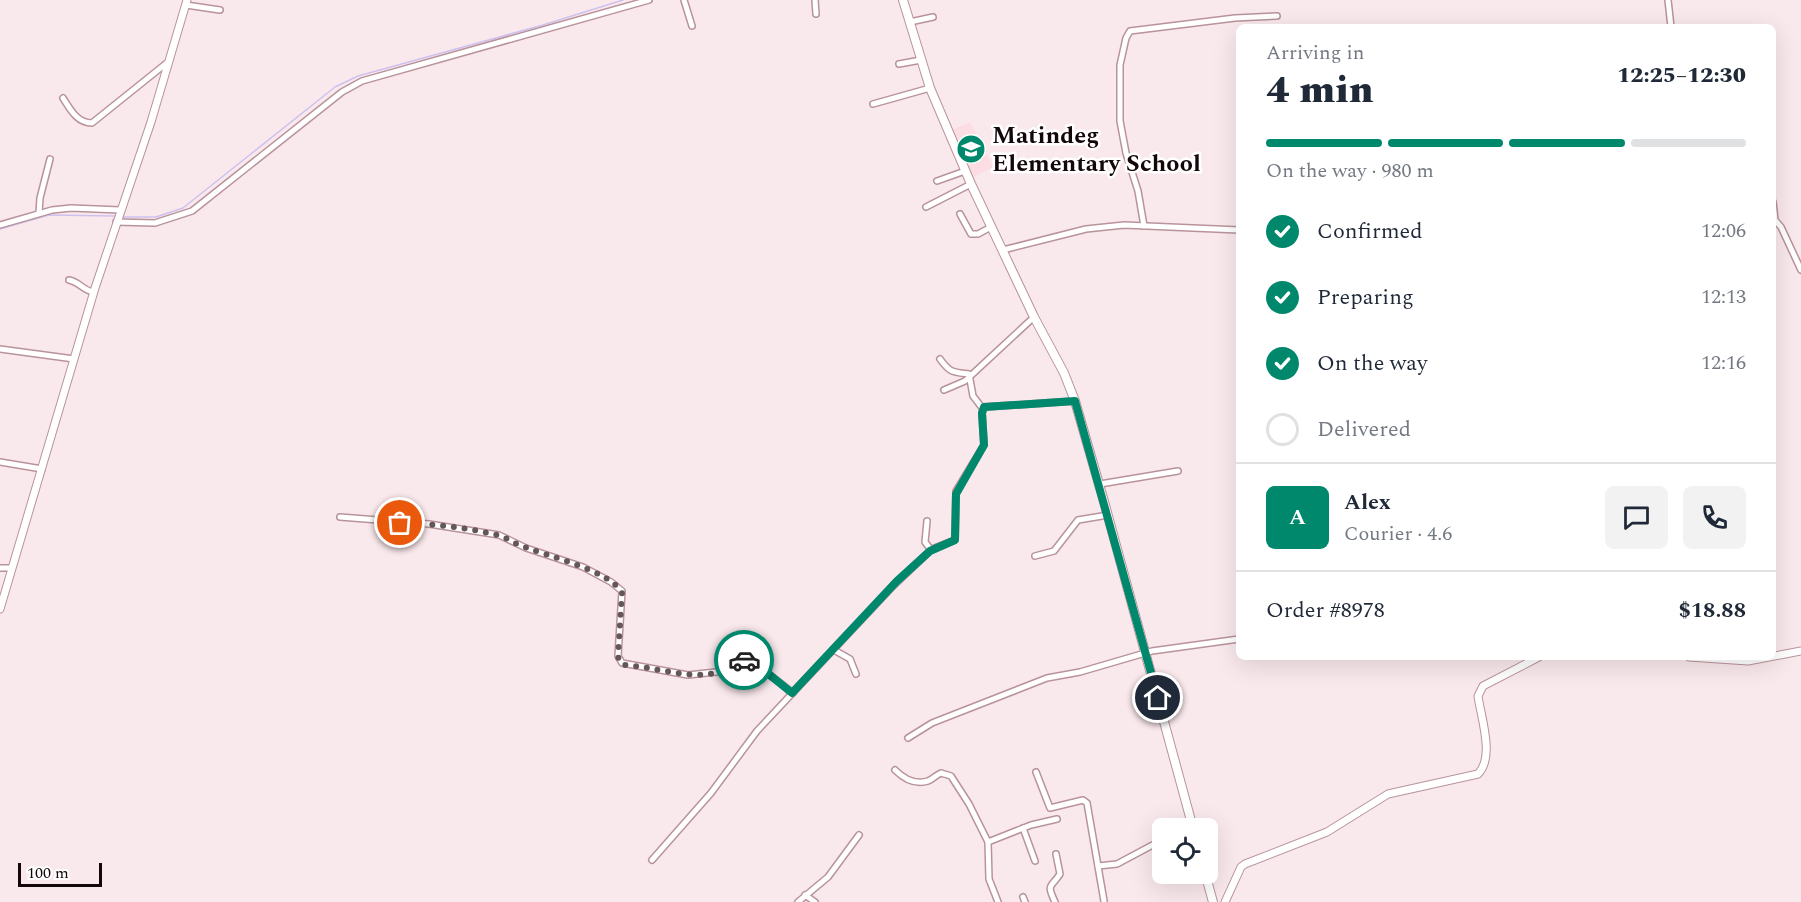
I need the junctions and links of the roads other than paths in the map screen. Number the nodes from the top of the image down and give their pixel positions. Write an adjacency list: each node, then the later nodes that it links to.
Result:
1 (649, 0): 28 (street)
2 (684, 0): 13 (street)
3 (816, 0): 8 (street)
4 (903, 0): 11 (main road)
5 (1668, 0): 12 (street)
6 (186, 2): 7 (street); 15 (street)
7 (220, 10)
8 (816, 14)
9 (1277, 16): 31 (street)
10 (933, 17): 11 (street)
11 (910, 22): 14 (main road)
12 (1671, 24)
13 (692, 26)
14 (921, 60): 16 (street); 17 (main road)
15 (169, 61): 18 (street); 25 (street)
16 (899, 64)
17 (930, 88): 19 (street); 21 (main road)
18 (63, 98)
19 (873, 104)
20 (50, 159): 26 (street)
21 (965, 171): 22 (street); 23 (main road)
22 (937, 181)
23 (971, 184): 24 (street); 32 (main road)
24 (926, 207)
25 (120, 210): 26 (street); 28 (street)
26 (39, 213): 30 (street)
27 (960, 214): 32 (street)
28 (116, 222): 37 (street)
29 (1776, 222): 35 (street)
30 (0, 225)
31 (1144, 226): 33 (street); 34 (street)
32 (991, 227): 34 (main road)
33 (1236, 230)
34 (1003, 250): 38 (main road)
35 (1801, 270)
36 (69, 280): 37 (street)
37 (94, 292): 40 (street)
38 (1034, 317): 42 (street); 44 (main road)
39 (0, 348): 40 (street)
40 (74, 359): 47 (street)
41 (940, 359): 42 (street)
42 (969, 377): 43 (street); 45 (street)
43 (944, 390)
44 (1075, 401): 45 (street); 49 (main road)
45 (983, 409): 53 (street)
46 (0, 462): 47 (street)
47 (42, 470): 56 (street)
48 (1178, 471): 49 (street)
49 (1100, 484): 50 (main road)
50 (1108, 515): 54 (street); 61 (main road)
51 (340, 518): 67 (street)
52 (927, 520): 53 (street)
53 (931, 550): 59 (street)
54 (1035, 556)
55 (0, 568): 56 (street)
56 (12, 568): 57 (street)
57 (0, 609)
58 (1236, 639): 61 (street)
59 (834, 650): 66 (street); 67 (street)
60 (1801, 651): 62 (street)
61 (1146, 653): 68 (street); 71 (main road)
62 (1776, 656)
63 (1534, 660): 89 (street)
64 (1733, 660): 65 (street)
65 (1753, 660)
66 (856, 674)
67 (792, 693): 78 (street)
68 (908, 738)
69 (895, 770): 75 (street)
70 (1036, 772): 80 (street)
71 (1190, 818)
72 (1057, 819): 73 (street)
73 (1023, 828): 75 (street); 79 (street)
74 (859, 835): 82 (street)
75 (988, 842): 85 (street)
76 (1152, 845): 80 (street)
77 (1056, 854): 86 (street)
78 (652, 860)
79 (1035, 861)
80 (1098, 866): 87 (street)
81 (1208, 884): 88 (main road)
82 (805, 895): 83 (street); 84 (street)
83 (798, 902)
84 (815, 902)
85 (998, 902)
86 (1055, 902)
87 (1103, 902)
88 (1213, 902)
89 (1225, 902)

